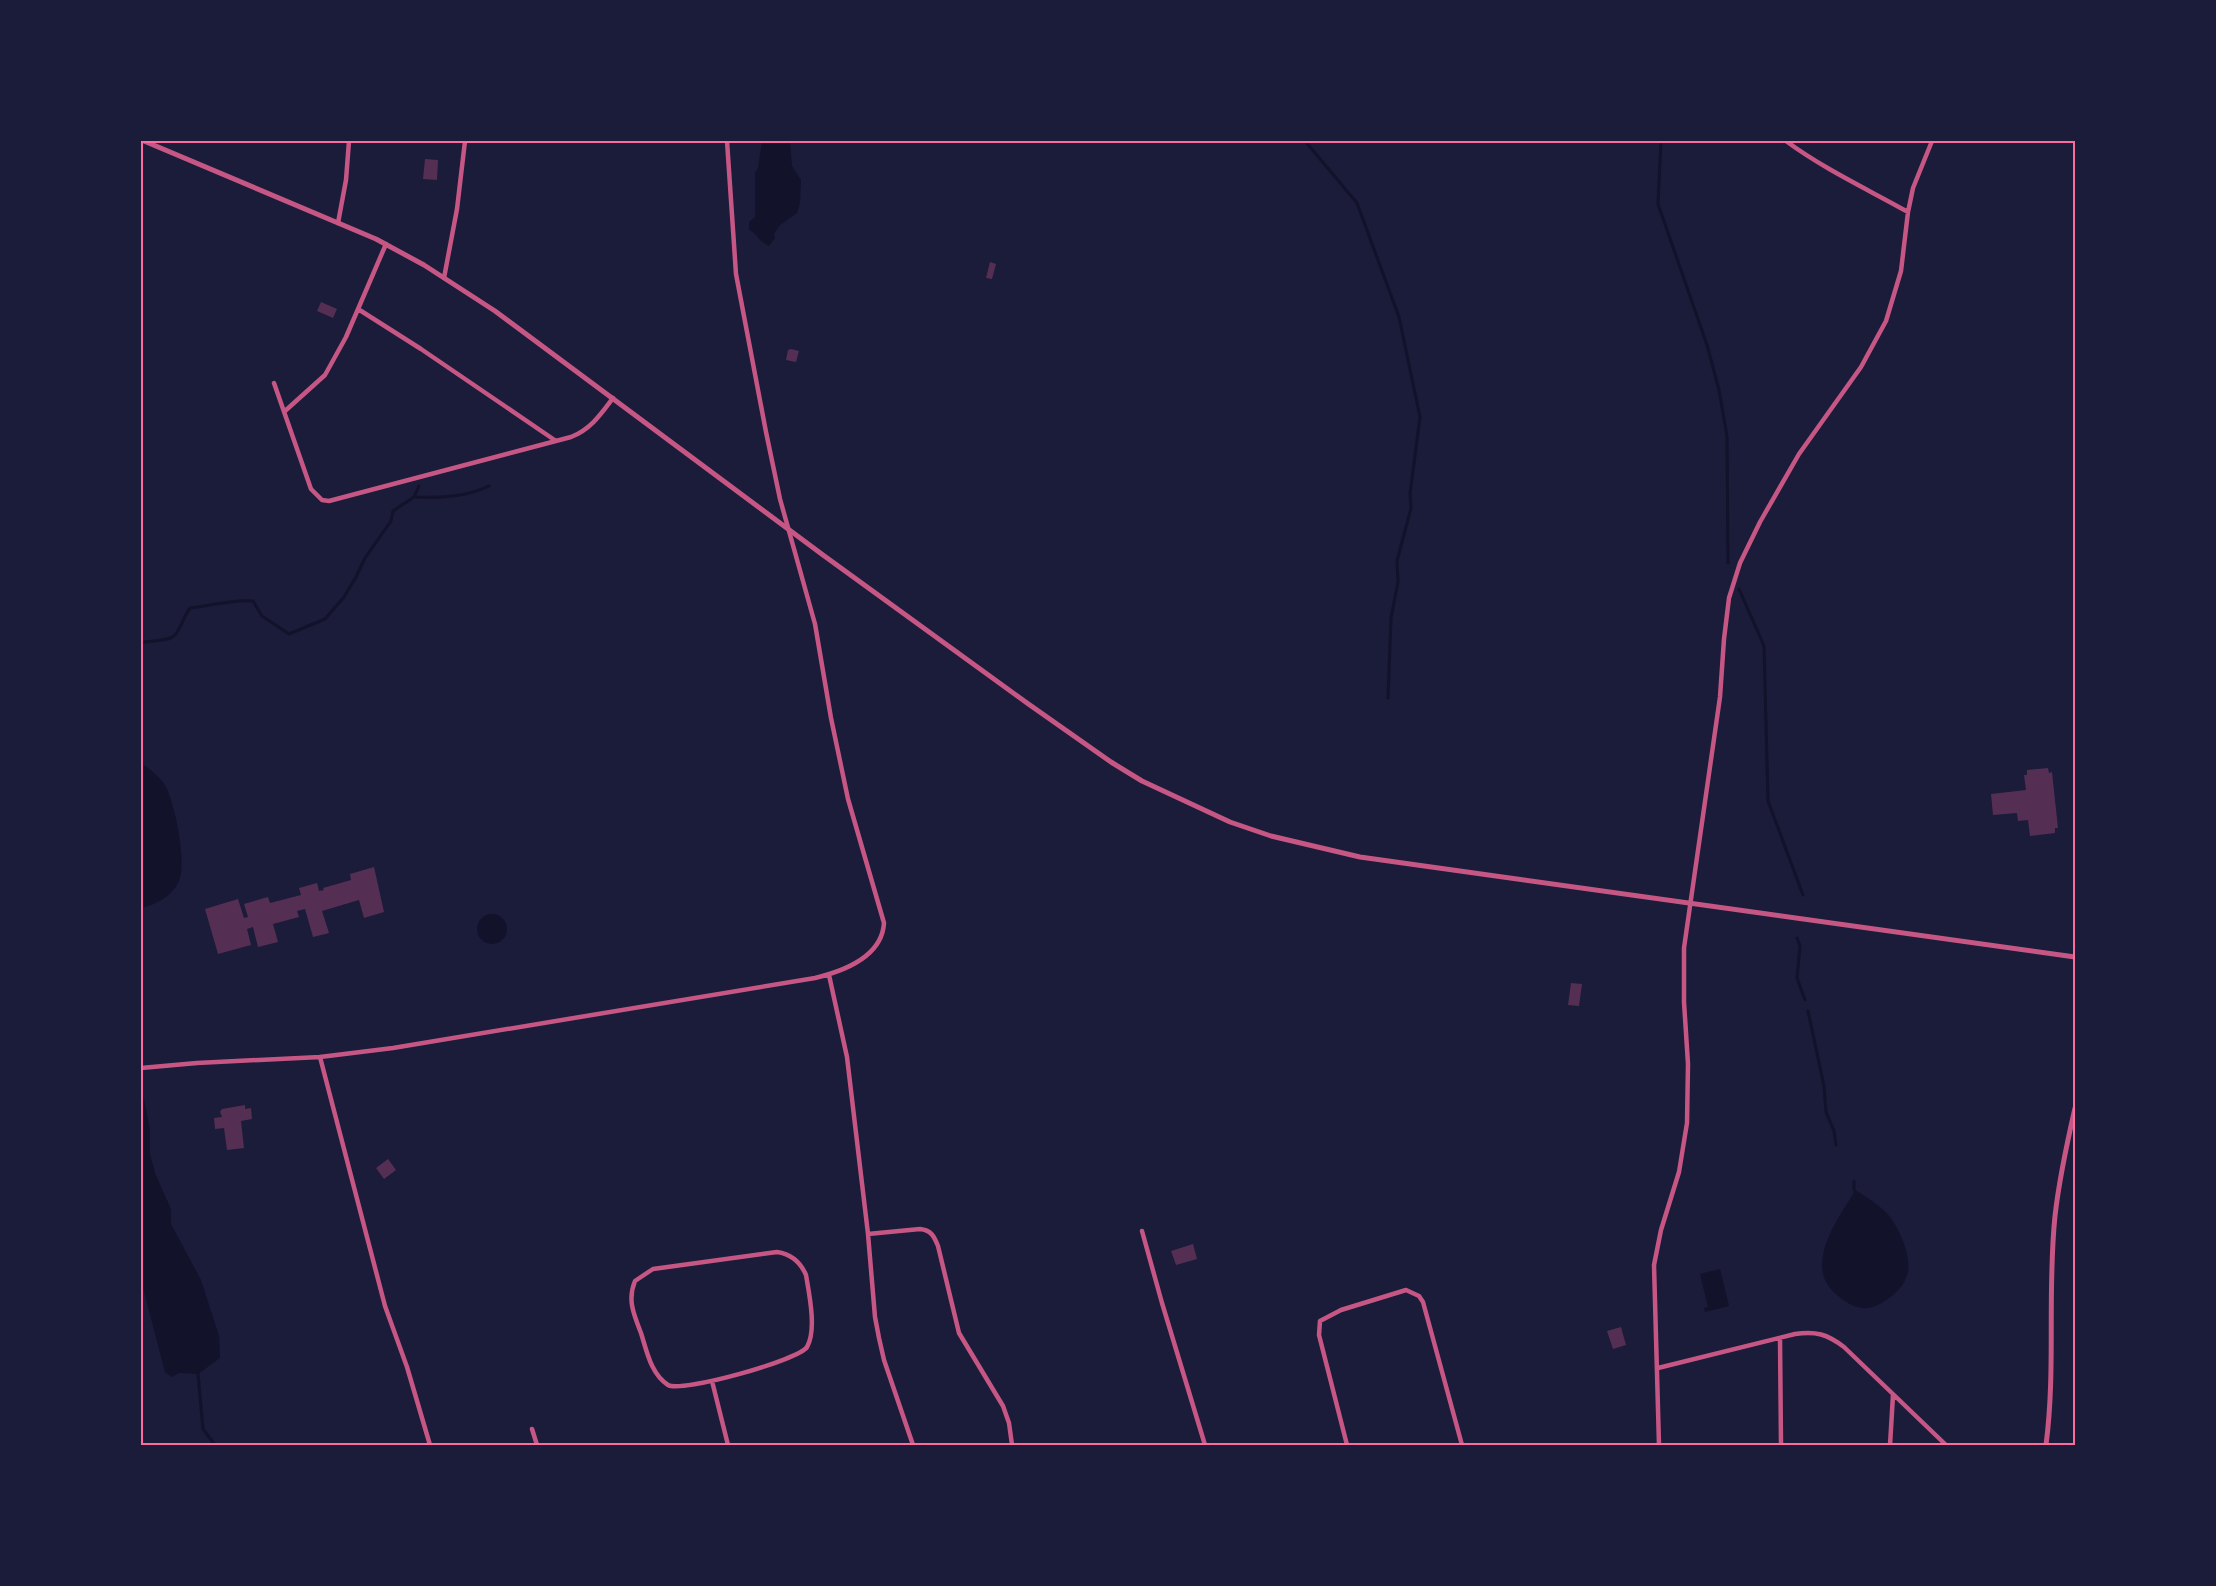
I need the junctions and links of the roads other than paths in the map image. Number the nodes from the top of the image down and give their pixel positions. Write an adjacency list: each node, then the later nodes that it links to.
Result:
1 (144, 141): 8 (street)
2 (349, 141): 8 (street)
3 (465, 141): 10 (street)
4 (726, 141): 16 (street)
5 (1786, 141): 7 (street)
6 (1932, 141): 7 (street)
7 (1908, 212): 17 (street)
8 (338, 223): 9 (street)
9 (386, 244): 10 (street); 11 (street)
10 (444, 278): 13 (street)
11 (358, 309): 14 (street); 15 (street)
12 (274, 382): 14 (street)
13 (613, 398): 15 (street); 16 (street)
14 (285, 411): 15 (street)
15 (556, 441)
16 (789, 530): 17 (street); 19 (street)
17 (1689, 904): 18 (street); 26 (street)
18 (2075, 957)
19 (829, 975): 20 (street); 24 (street)
20 (320, 1057): 21 (street); 30 (street)
21 (141, 1068)
22 (2075, 1108): 42 (street)
23 (1142, 1231): 35 (street)
24 (868, 1234): 33 (street); 34 (street)
25 (1780, 1338): 26 (street); 28 (street); 39 (street)
26 (1658, 1368): 38 (street)
27 (712, 1381): 27 (street); 32 (street)
28 (1893, 1395): 40 (street); 41 (street)
29 (532, 1429): 31 (street)
30 (430, 1445)
31 (537, 1445)
32 (728, 1445)
33 (913, 1445)
34 (1012, 1445)
35 (1205, 1445)
36 (1347, 1445): 37 (street)
37 (1462, 1445)
38 (1659, 1445)
39 (1781, 1445)
40 (1890, 1445)
41 (1946, 1445)
42 (2046, 1445)

